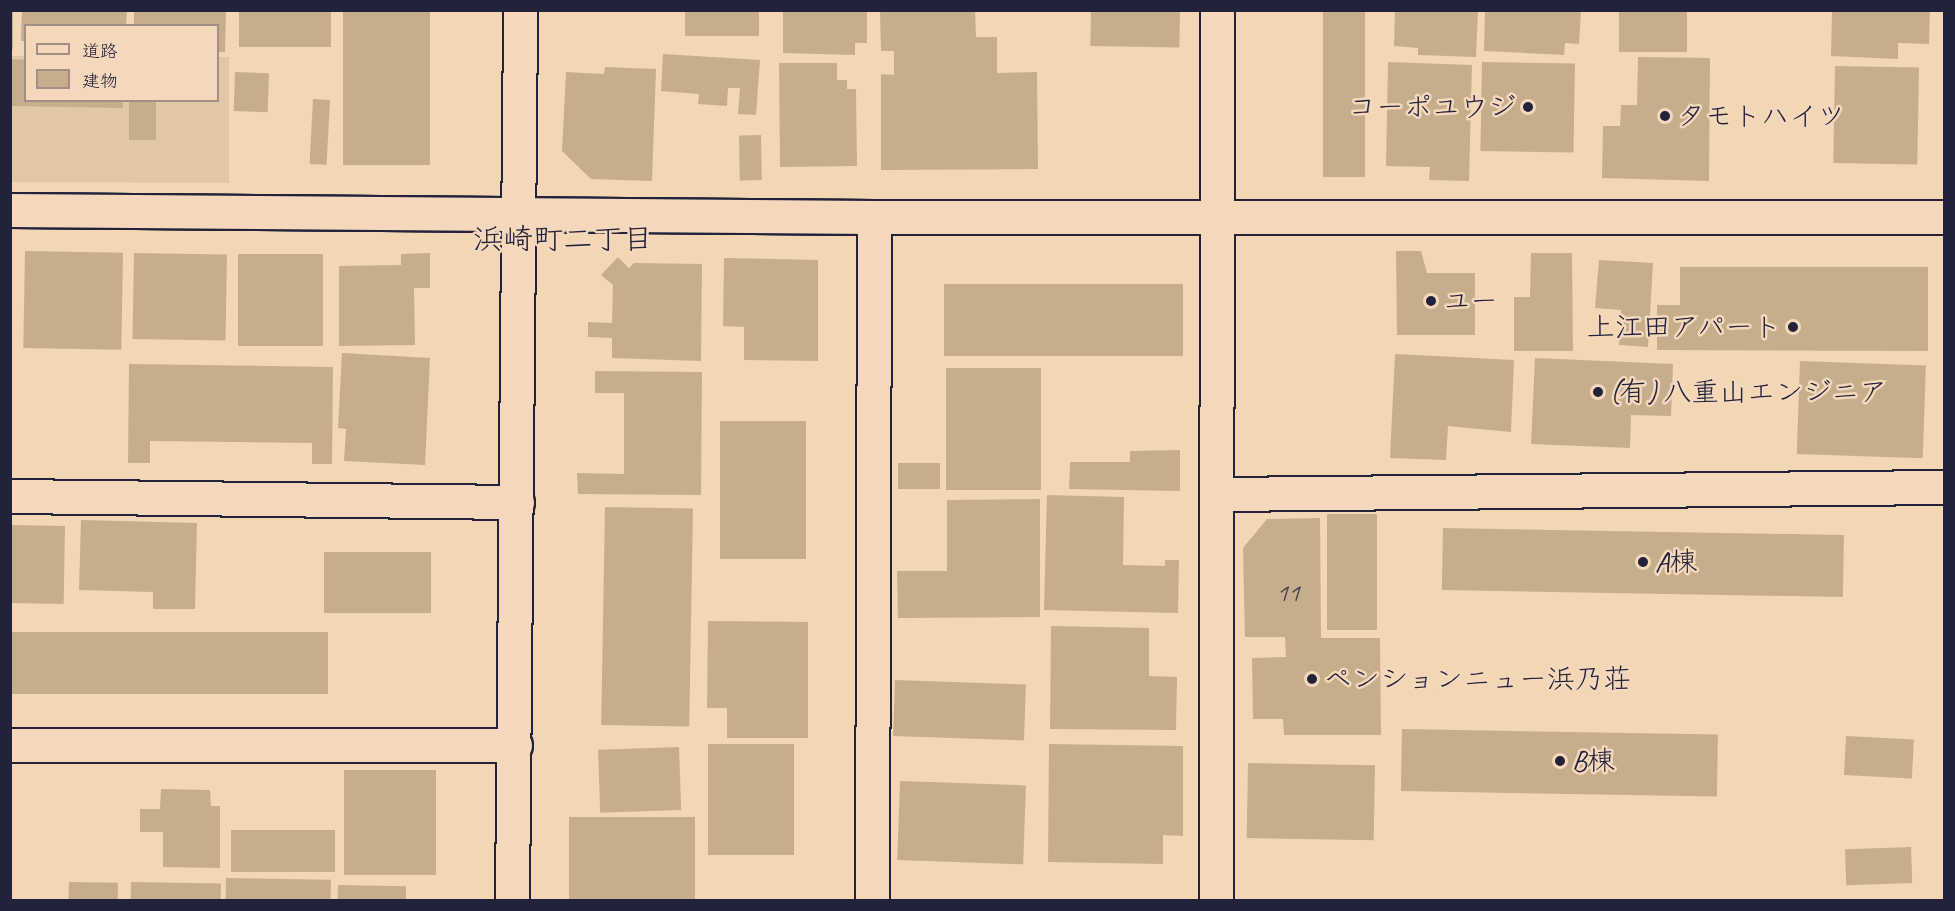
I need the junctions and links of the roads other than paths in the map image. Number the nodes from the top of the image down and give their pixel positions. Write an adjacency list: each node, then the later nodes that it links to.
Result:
1 (520, 10): 4 (street)
2 (1217, 10): 5 (street)
3 (10, 210): 4 (street)
4 (520, 212): 6 (street); 11 (street)
5 (1220, 215): 6 (street); 7 (street); 9 (street)
6 (874, 217): 15 (street)
7 (1944, 217)
8 (1944, 487): 9 (street)
9 (1217, 494): 16 (street)
10 (10, 496): 11 (street)
11 (517, 502): 13 (street)
12 (10, 745): 13 (street)
13 (515, 745): 14 (street)
14 (512, 900)
15 (872, 900)
16 (1216, 900)

